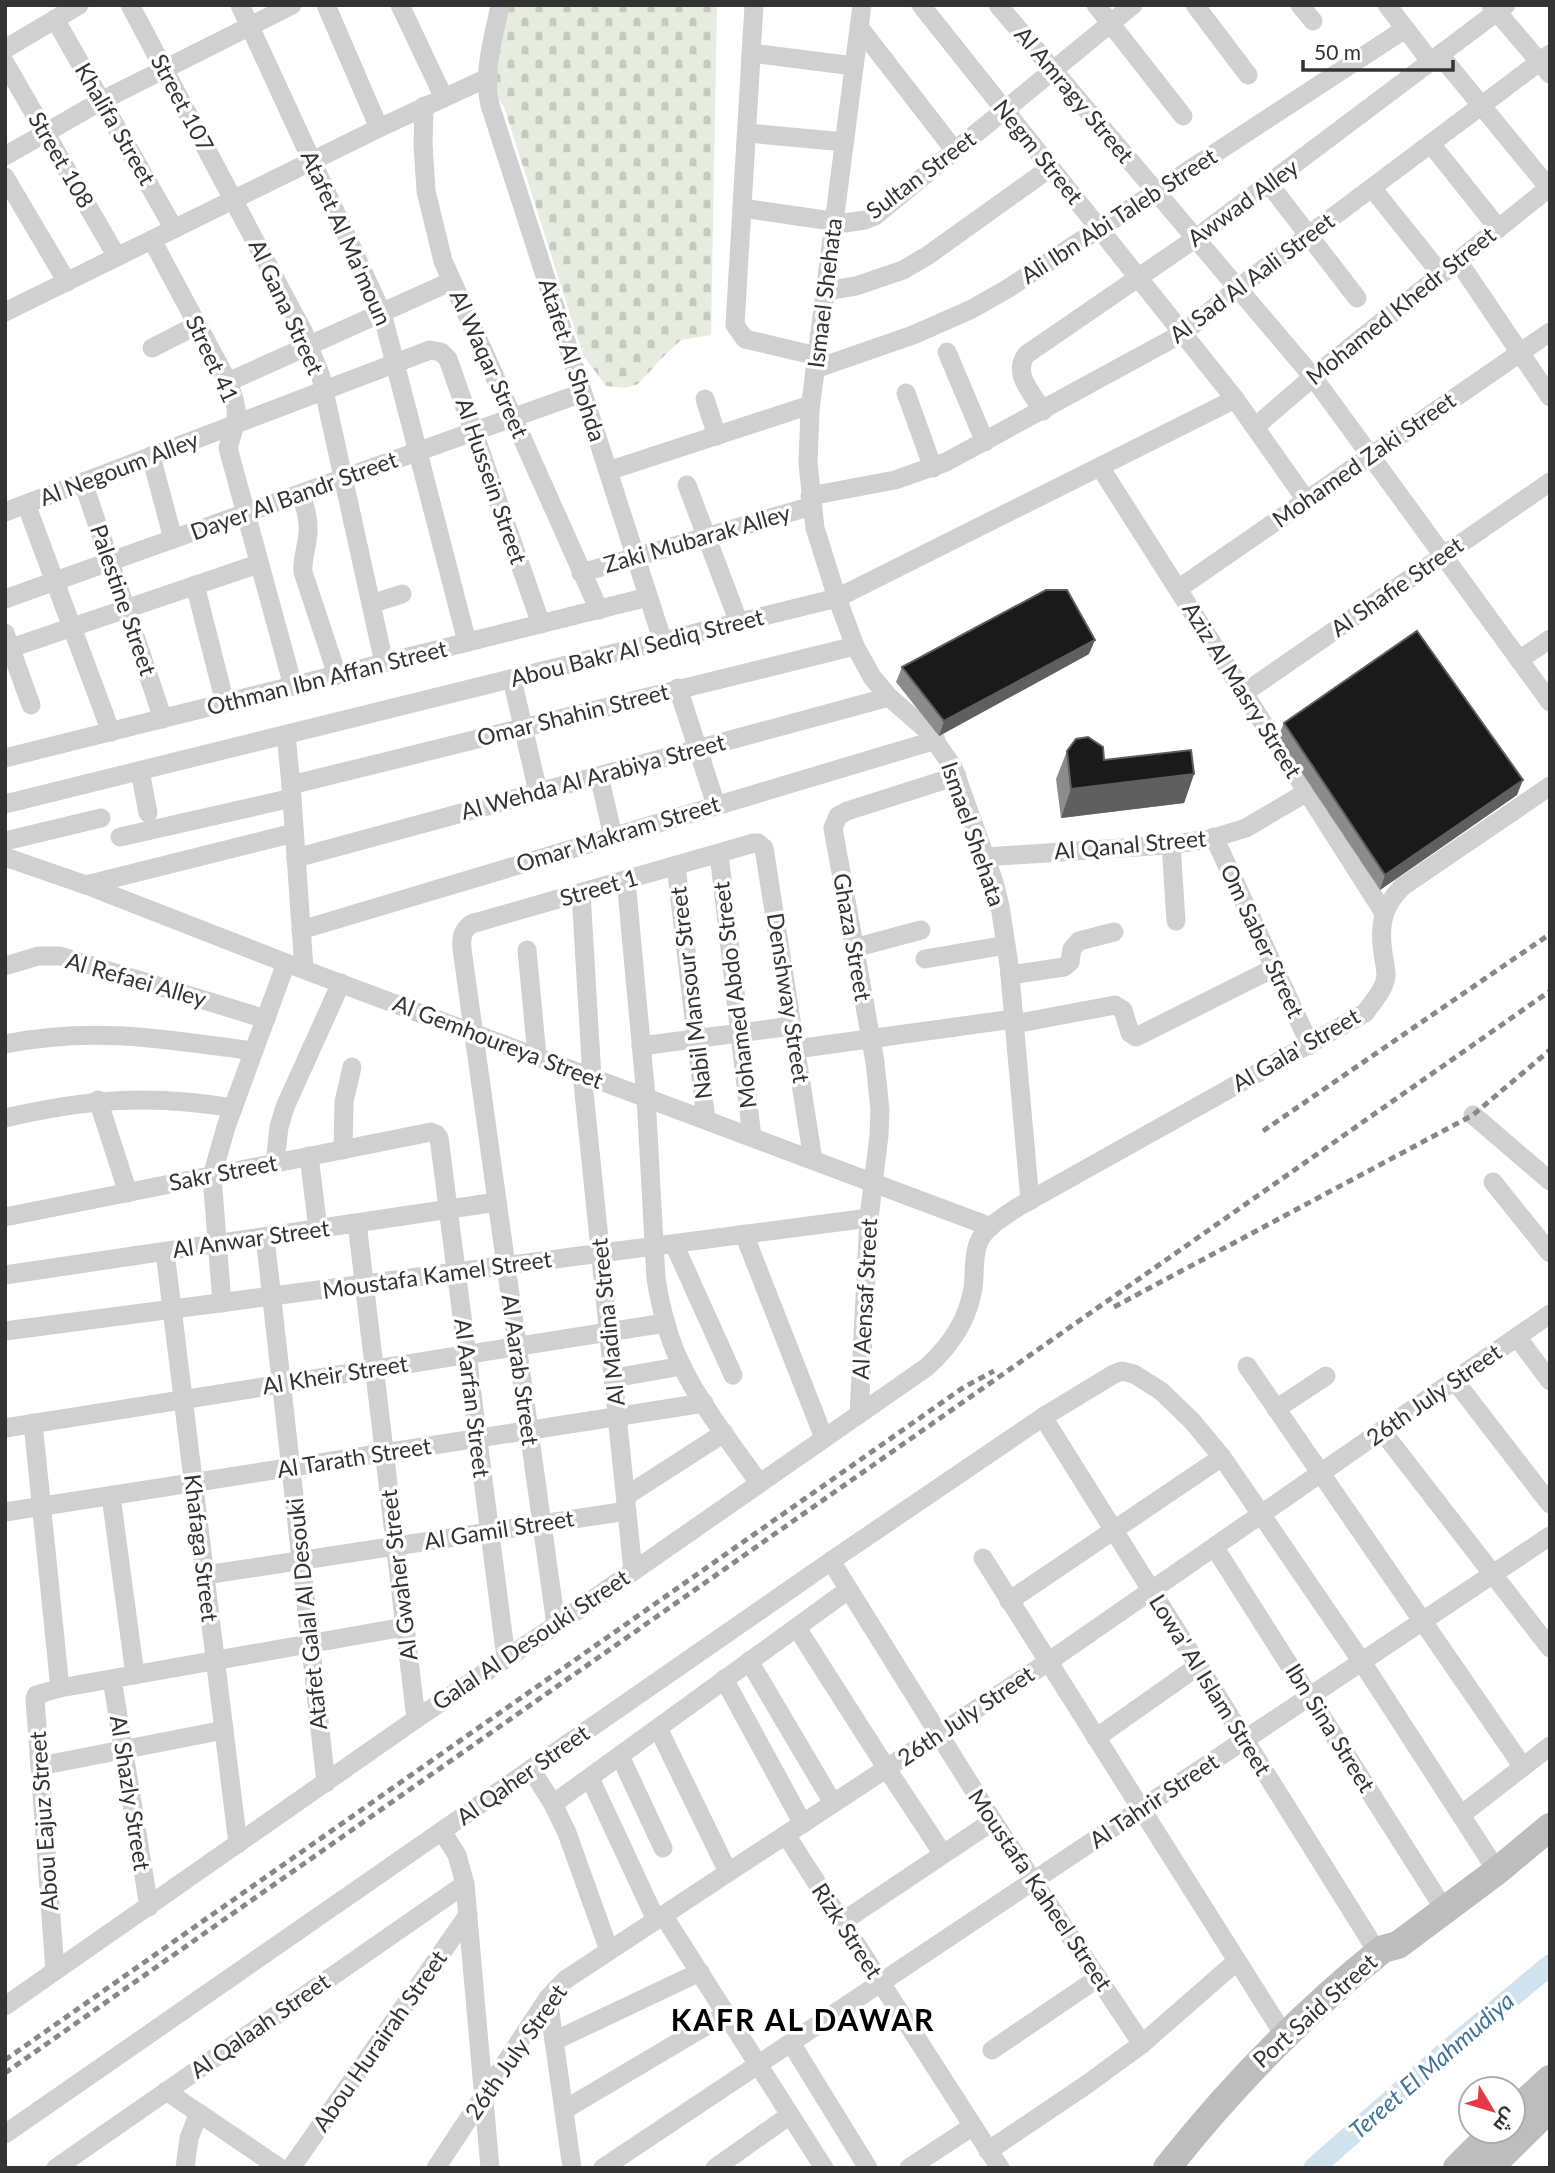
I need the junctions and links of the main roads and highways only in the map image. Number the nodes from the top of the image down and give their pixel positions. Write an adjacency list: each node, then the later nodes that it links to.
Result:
1 (1550, 1827): 6 (main road, Port Said Street)
2 (1550, 2079): 3 (main road)
3 (1538, 2118): 5 (main road)
4 (1487, 2145): 5 (main road)
5 (1477, 2163)
6 (1167, 2168)

